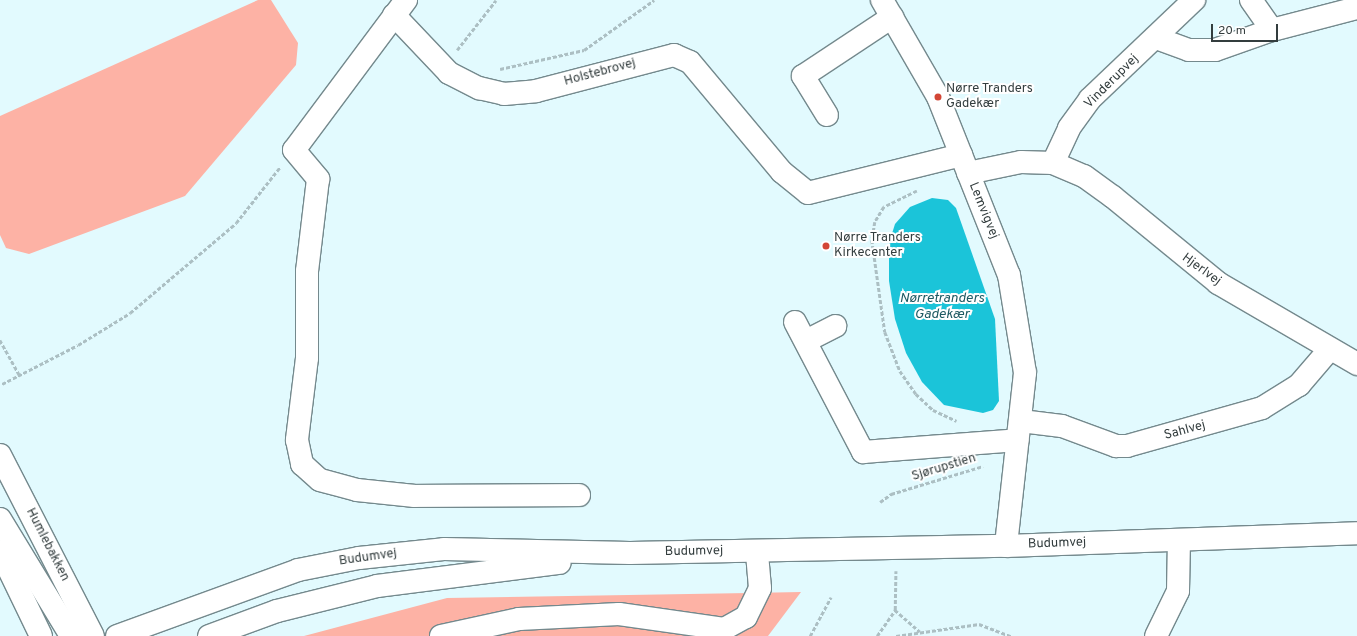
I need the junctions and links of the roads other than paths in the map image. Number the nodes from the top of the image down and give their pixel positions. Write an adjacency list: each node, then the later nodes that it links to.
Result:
1 (1194, 0): 7 (street, Vinderupvej)
2 (1251, 0): 6 (street)
3 (400, 8): 10 (street, Holstebrovej); 18 (street, Holstebrovej)
4 (1357, 8): 6 (street)
5 (887, 9): 8 (street); 10 (street, Lemvigvej)
6 (1272, 30): 7 (street)
7 (1156, 38): 9 (street, Vinderupvej)
8 (827, 115)
9 (1053, 163): 10 (street); 14 (street, Hjerlvej)
10 (965, 164): 16 (street, Lemvigvej)
11 (795, 322): 13 (street)
12 (835, 326): 13 (street)
13 (806, 341): 16 (street)
14 (1329, 350): 15 (street, Hjerlvej); 16 (street, Sahlvej)
15 (1357, 364)
16 (1019, 439): 22 (street, Lemvigvej)
17 (0, 455): 28 (street, Humlebakken)
18 (579, 495)
19 (0, 519): 27 (street)
20 (1357, 533): 21 (street, Budumvej)
21 (1179, 540): 22 (street, Budumvej); 32 (street)
22 (1006, 546): 24 (street, Budumvej)
23 (0, 551): 26 (street)
24 (757, 551): 25 (street, Budumvej); 31 (street)
25 (630, 553): 29 (street, Budumvej); 30 (street, Budumvej)
26 (41, 636)
27 (71, 636)
28 (93, 636)
29 (117, 636)
30 (209, 636)
31 (441, 636)
32 (1156, 636)

